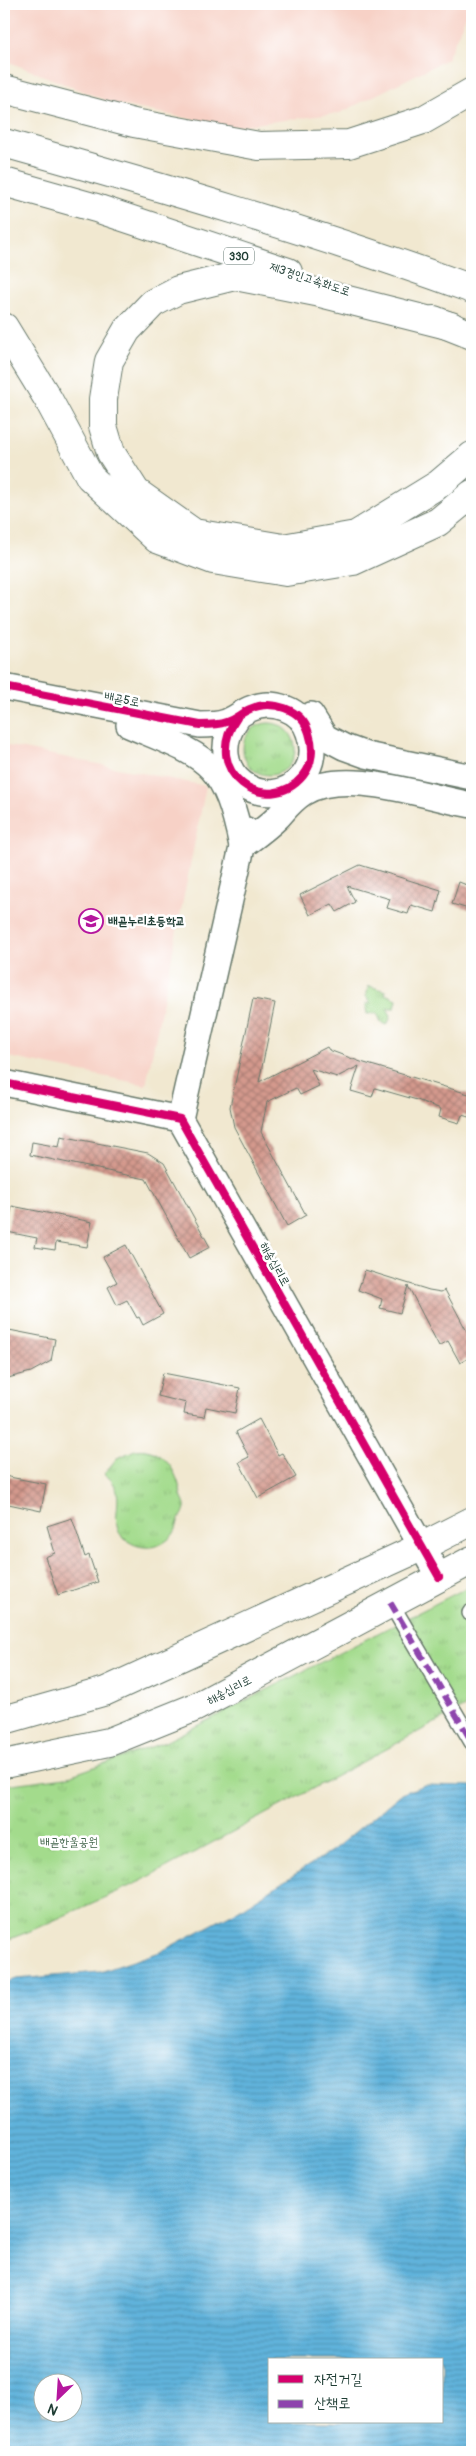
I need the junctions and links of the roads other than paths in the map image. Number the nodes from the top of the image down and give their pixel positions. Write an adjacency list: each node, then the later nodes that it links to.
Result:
1 (4, 89): 2 (main road)
2 (472, 92)
3 (4, 143): 5 (main road)
4 (4, 182): 7 (main road, 제3경인고속화도로 / 330)
5 (472, 289)
6 (4, 327): 9 (main road)
7 (461, 330): 8 (main road)
8 (472, 456)
9 (472, 494)
10 (4, 686): 13 (street, 배곧5로)
11 (4, 699): 13 (street, 배곧5로)
12 (237, 718): 13 (street, 배곧5로); 14 (street, 배곧5로); 15 (street)
13 (131, 719): 15 (street, 배곧5로); 16 (street, 배곧5로); 22 (street)
14 (310, 736): 17 (street); 18 (street, 배곧5로)
15 (228, 764): 19 (street, 배곧5로)
16 (472, 778)
17 (300, 779): 19 (street); 20 (street)
18 (472, 783)
19 (255, 791): 22 (street)
20 (472, 796)
21 (472, 805): 22 (street)
22 (242, 846): 24 (street)
23 (4, 1083): 24 (street)
24 (180, 1119): 26 (street, 해송십리로)
25 (472, 1521): 26 (main road)
26 (420, 1547): 28 (street, 해송십리로); 30 (main road)
27 (472, 1560): 28 (main road, 해송십리로)
28 (439, 1577): 29 (main road, 해송십리로)
29 (390, 1602): 31 (street); 32 (main road, 해송십리로)
30 (4, 1720)
31 (472, 1742)
32 (4, 1764)

